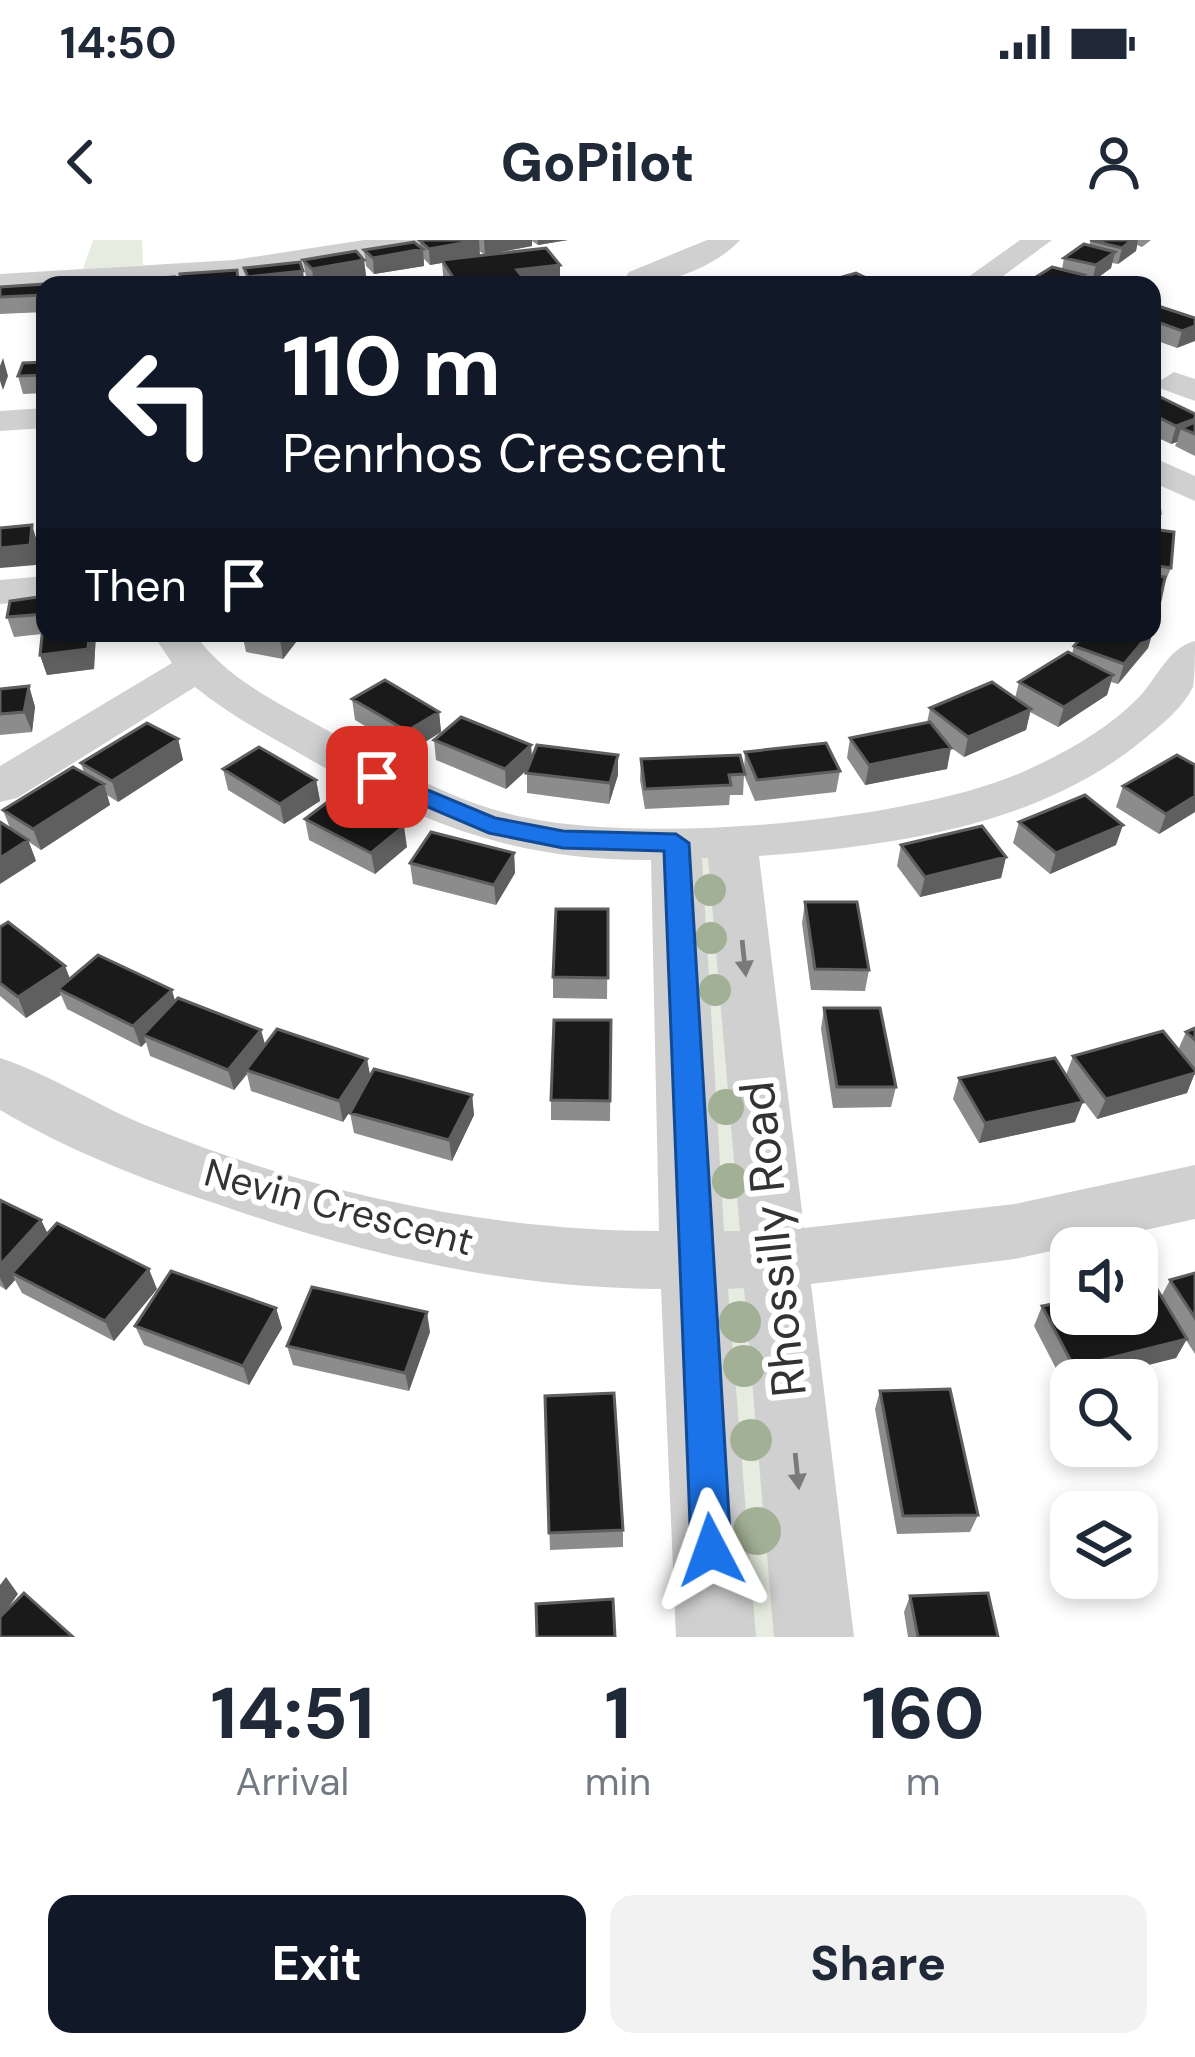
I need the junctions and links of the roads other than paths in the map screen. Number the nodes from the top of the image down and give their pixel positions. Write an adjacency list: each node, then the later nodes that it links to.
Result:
1 (417, 240): 4 (street)
2 (726, 240): 5 (street)
3 (1036, 240): 6 (street)
4 (117, 276)
5 (645, 276)
6 (985, 276)
7 (36, 281): 8 (street)
8 (0, 283)
9 (36, 419): 10 (street)
10 (0, 421)
11 (1178, 481): 12 (street)
12 (1195, 522)
13 (36, 589): 14 (street)
14 (0, 592)
15 (185, 650): 17 (street); 18 (street)
16 (1195, 653): 18 (street)
17 (0, 787)
18 (704, 842): 21 (street, Rhossilly Road, one-way to 21); 22 (street, Rhossilly Road)
19 (0, 1081): 22 (street, Nevin Crescent)
20 (1195, 1192): 21 (street, Nevin Crescent)
21 (776, 1258): 22 (street, Nevin Crescent); 24 (street, Rhossilly Road, one-way to 24)
22 (693, 1259): 23 (street, Rhossilly Road)
23 (716, 1637)
24 (814, 1637)

